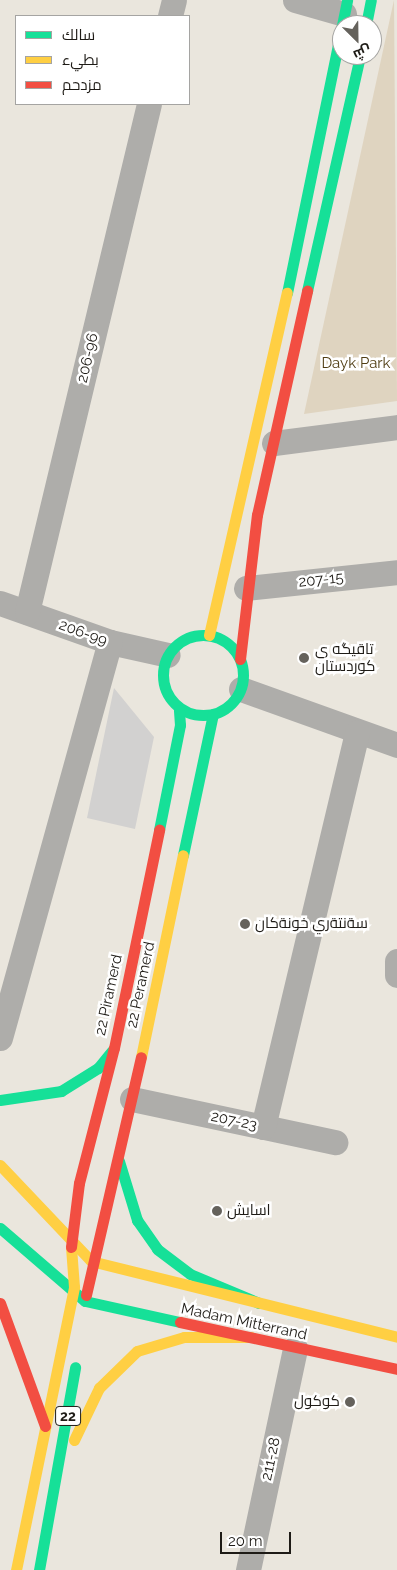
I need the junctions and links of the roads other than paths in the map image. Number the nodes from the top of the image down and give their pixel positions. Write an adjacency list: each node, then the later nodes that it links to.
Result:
1 (174, 0): 5 (street)
2 (295, 0): 4 (street)
3 (371, 0): 6 (main road)
4 (345, 7): 15 (main road)
5 (170, 15)
6 (368, 15)
7 (358, 65): 10 (main road)
8 (150, 105): 14 (street, 206-96)
9 (397, 427): 10 (street)
10 (274, 443): 12 (main road)
11 (397, 572): 12 (street, 207-15)
12 (246, 588): 18 (main road)
13 (0, 603): 14 (street, 206-99)
14 (28, 612): 16 (street, 206-99)
15 (209, 635): 17 (main road); 18 (main road)
16 (110, 642): 17 (street, 206-99); 26 (street)
17 (168, 655): 20 (main road)
18 (240, 659): 19 (main road)
19 (241, 689): 21 (main road); 22 (street)
20 (179, 710): 21 (main road); 27 (main road, 22 Piramerd)
21 (213, 714): 28 (main road, 22 Peramerd)
22 (357, 732): 23 (street); 30 (street)
23 (397, 746)
24 (397, 961): 25 (street)
25 (397, 975)
26 (0, 1038)
27 (114, 1048): 29 (main road); 35 (main road, 22 Piramerd)
28 (132, 1099): 30 (street, 207-23); 32 (main road, 22 Peramerd)
29 (0, 1100)
30 (263, 1127): 31 (street, 207-23)
31 (335, 1142)
32 (119, 1160): 36 (main road, 22 Peramerd); 39 (main road)
33 (0, 1165): 35 (main road)
34 (0, 1228): 37 (main road)
35 (71, 1239): 36 (main road); 37 (main road, 22 Piramerd)
36 (91, 1261): 39 (main road); 40 (main road, 22 Peramerd)
37 (74, 1287): 40 (main road); 46 (main road, 22)
38 (0, 1303): 46 (main road)
39 (259, 1303): 42 (main road, Madam Mitterrand)
40 (84, 1306): 41 (main road, Madam Mitterrand)
41 (251, 1337): 43 (main road, Madam Mitterrand); 47 (main road)
42 (397, 1337)
43 (295, 1348): 45 (main road, Madam Mitterrand); 50 (street, 211-28)
44 (77, 1350): 47 (main road, 22)
45 (397, 1369)
46 (45, 1426): 48 (main road, 22)
47 (60, 1468): 49 (main road, 22)
48 (16, 1570)
49 (40, 1570)
50 (248, 1570)

